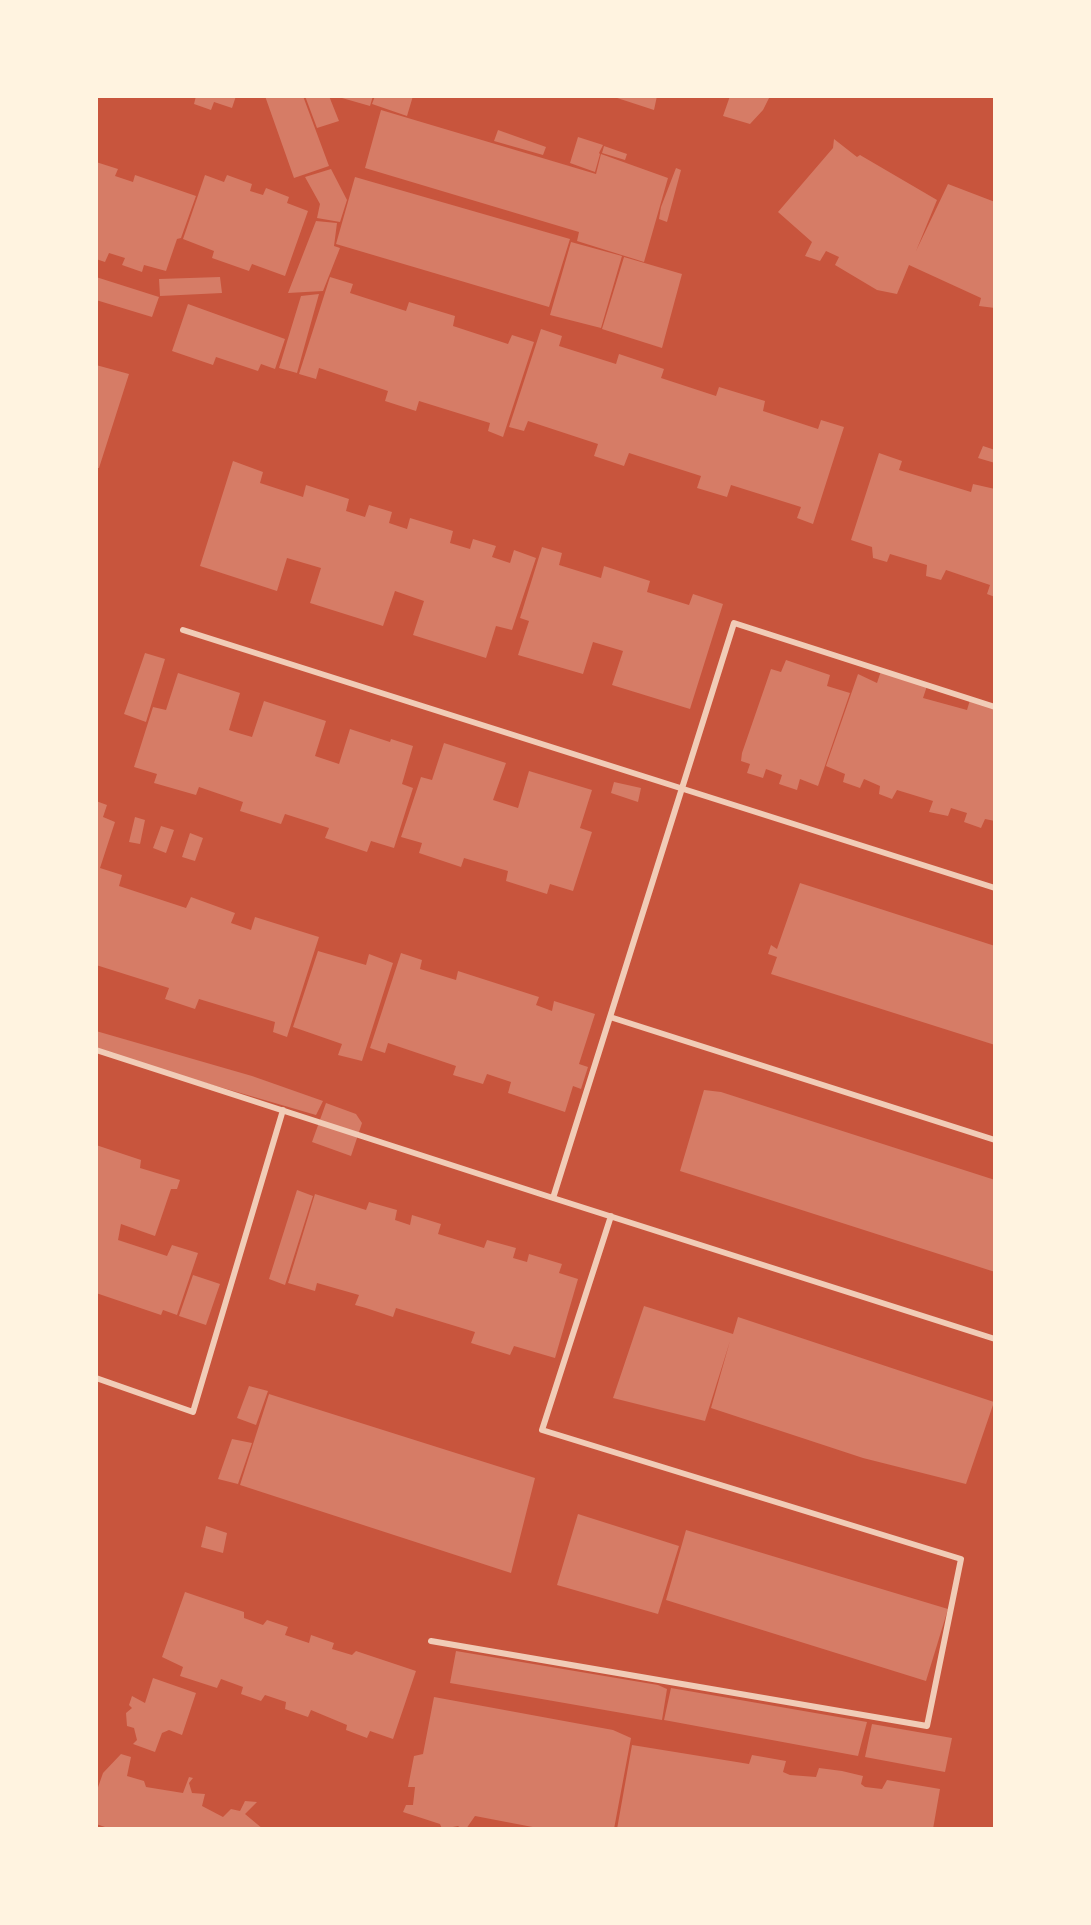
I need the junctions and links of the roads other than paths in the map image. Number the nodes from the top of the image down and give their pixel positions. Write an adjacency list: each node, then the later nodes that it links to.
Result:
1 (183, 630): 3 (lane)
2 (995, 707): 3 (lane)
3 (683, 788): 4 (lane); 5 (lane)
4 (995, 888)
5 (610, 1017): 8 (lane); 9 (lane)
6 (96, 1050): 7 (lane)
7 (283, 1110): 9 (lane); 12 (lane)
8 (995, 1140)
9 (553, 1198): 10 (lane)
10 (611, 1216): 11 (lane); 13 (lane)
11 (995, 1339)
12 (96, 1378)
13 (431, 1641)

